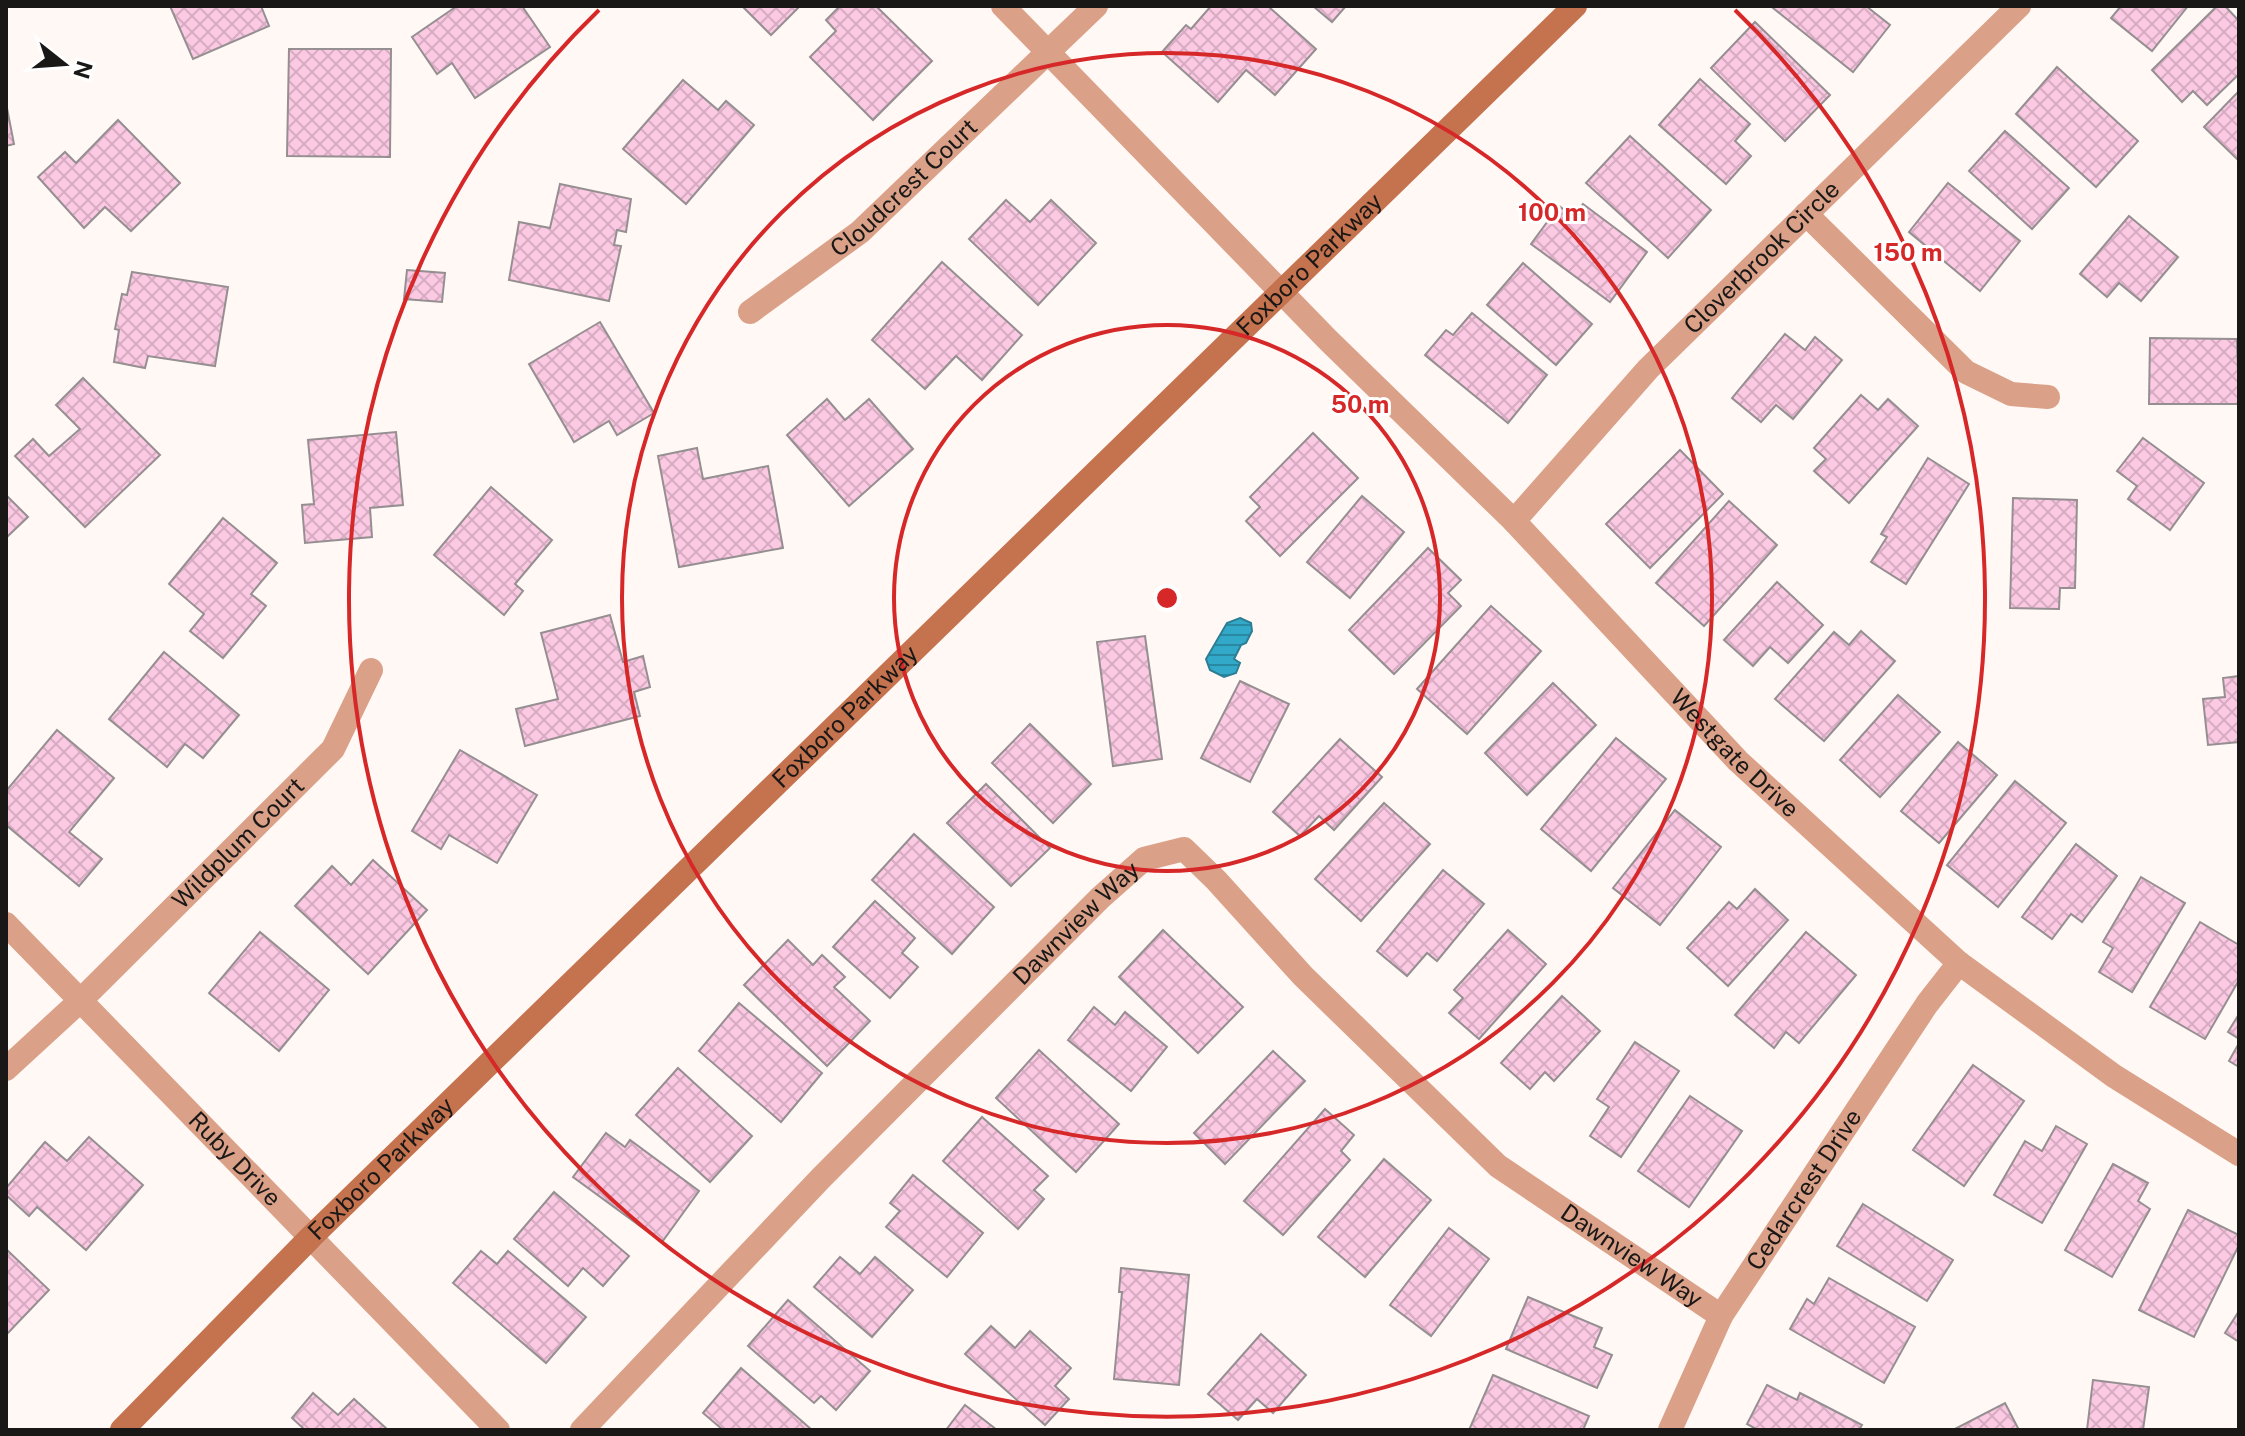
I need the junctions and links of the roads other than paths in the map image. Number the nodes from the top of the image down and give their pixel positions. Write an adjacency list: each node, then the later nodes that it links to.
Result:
1 (1003, 6): 5 (street, Westgate Drive)
2 (1096, 6): 5 (street)
3 (1575, 6): 7 (main road, Foxboro Parkway)
4 (2019, 6): 6 (street, Cloverbrook Circle)
5 (1048, 52): 7 (street, Westgate Drive); 8 (street, Cloudcrest Court)
6 (1806, 214): 9 (street); 10 (street, Cloverbrook Circle)
7 (1282, 293): 10 (street, Westgate Drive); 17 (main road, Foxboro Parkway)
8 (750, 312)
9 (2048, 397)
10 (1514, 521): 13 (street, Westgate Drive)
11 (371, 670): 14 (street, Wildplum Court)
12 (6, 924): 14 (street, Ruby Drive)
13 (1959, 963): 16 (street, Westgate Drive); 18 (street, Cedarcrest Drive)
14 (81, 1000): 15 (street, Wildplum Court); 17 (street, Ruby Drive)
15 (6, 1069)
16 (2239, 1154)
17 (311, 1237): 19 (main road, Foxboro Parkway); 20 (street, Ruby Drive)
18 (1721, 1316): 21 (street, Dawnview Way); 22 (street, Cedarcrest Drive)
19 (122, 1430)
20 (498, 1430)
21 (582, 1430)
22 (1670, 1430)

